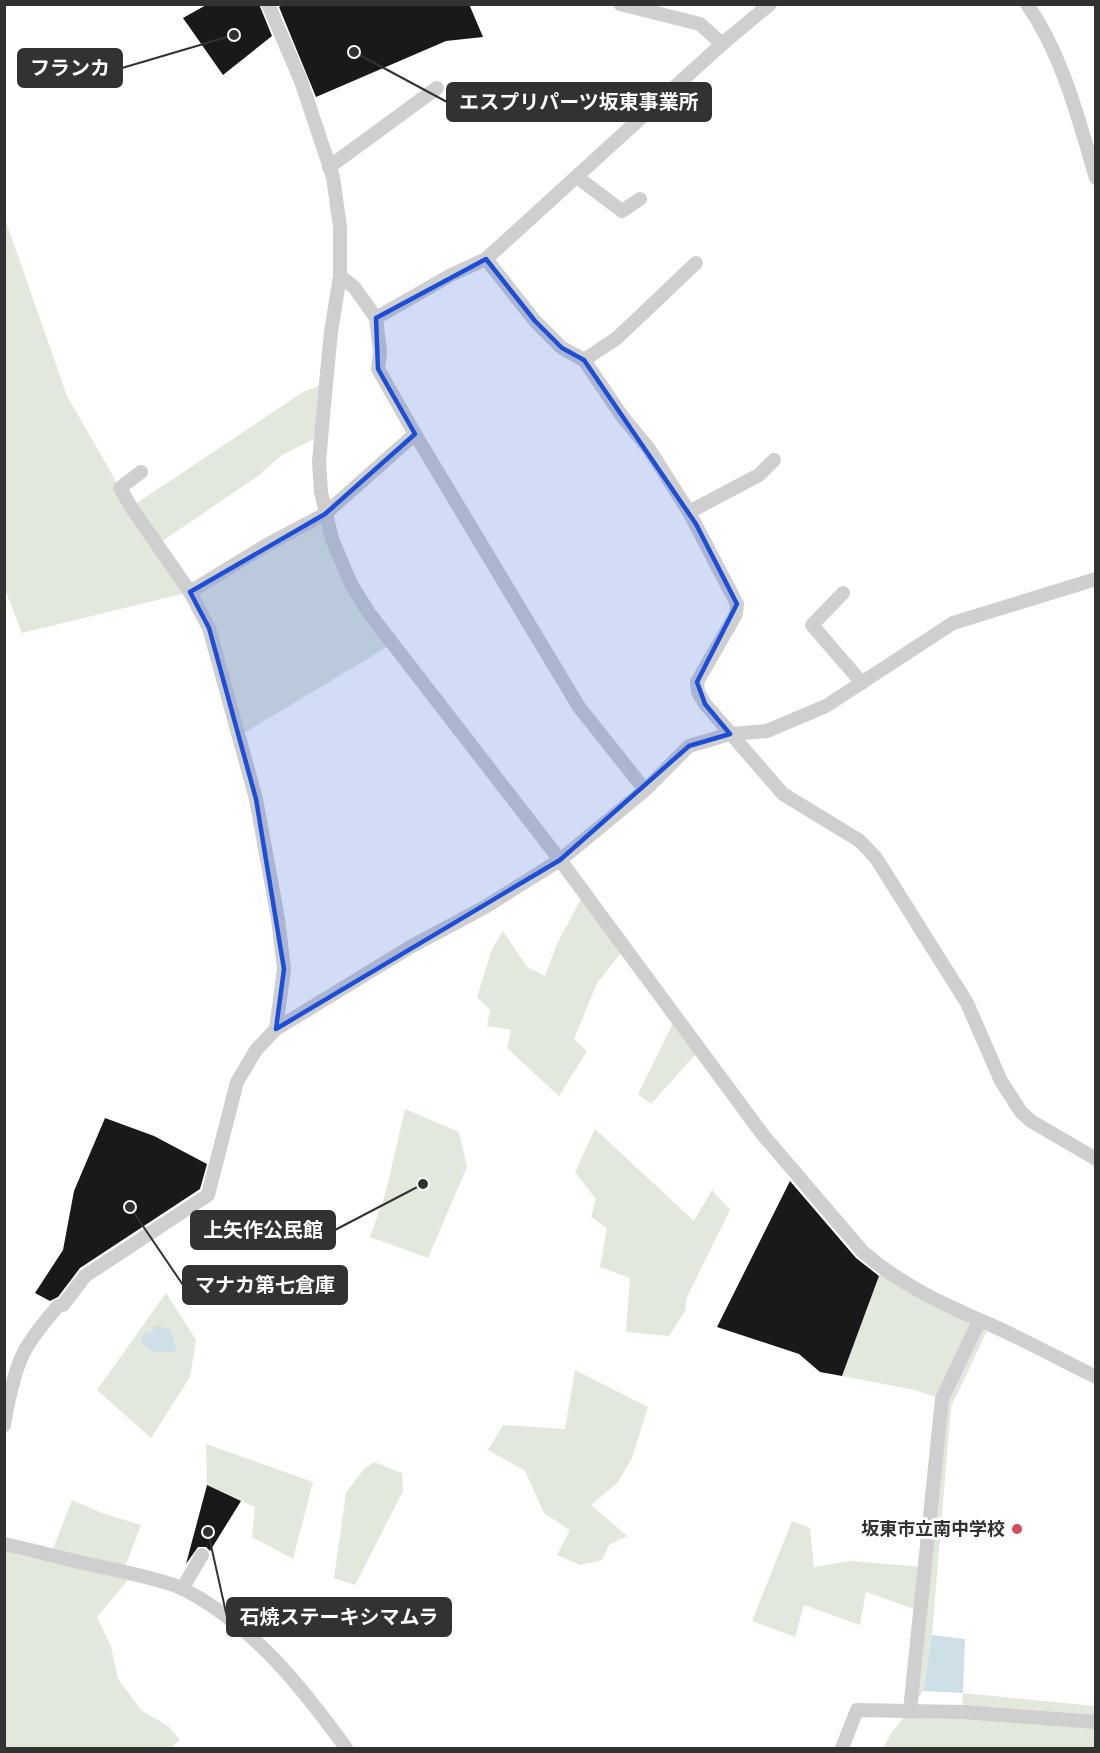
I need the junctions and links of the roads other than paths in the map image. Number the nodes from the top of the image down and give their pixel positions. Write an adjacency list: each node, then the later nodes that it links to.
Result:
1 (620, 4): 5 (street)
2 (770, 4): 5 (street)
3 (1027, 4): 9 (street)
4 (274, 7): 7 (street)
5 (722, 44): 8 (street)
6 (437, 88): 7 (street)
7 (329, 167): 13 (street)
8 (577, 177): 10 (street); 11 (street)
9 (1095, 178)
10 (640, 199)
11 (486, 260): 14 (street); 15 (street)
12 (696, 263): 15 (street)
13 (340, 276): 14 (street); 20 (street)
14 (376, 318): 16 (street)
15 (584, 360): 19 (street)
16 (415, 434): 20 (street); 26 (street)
17 (774, 460): 19 (street)
18 (141, 472): 22 (street)
19 (689, 512): 25 (street)
20 (325, 514): 22 (street); 27 (street)
21 (1095, 579): 24 (street)
22 (190, 592): 28 (street)
23 (843, 593): 24 (street)
24 (862, 683): 25 (street)
25 (730, 734): 26 (street); 29 (street)
26 (645, 790): 27 (street)
27 (560, 860): 28 (street); 30 (street)
28 (276, 1029): 32 (street)
29 (1095, 1159)
30 (979, 1321): 31 (street); 37 (street)
31 (1095, 1377)
32 (6, 1409): 33 (street)
33 (4, 1425)
34 (4, 1544): 36 (street)
35 (202, 1555): 36 (street)
36 (182, 1589): 39 (street)
37 (910, 1710): 38 (street); 40 (street)
38 (1095, 1722)
39 (346, 1749)
40 (842, 1749)

